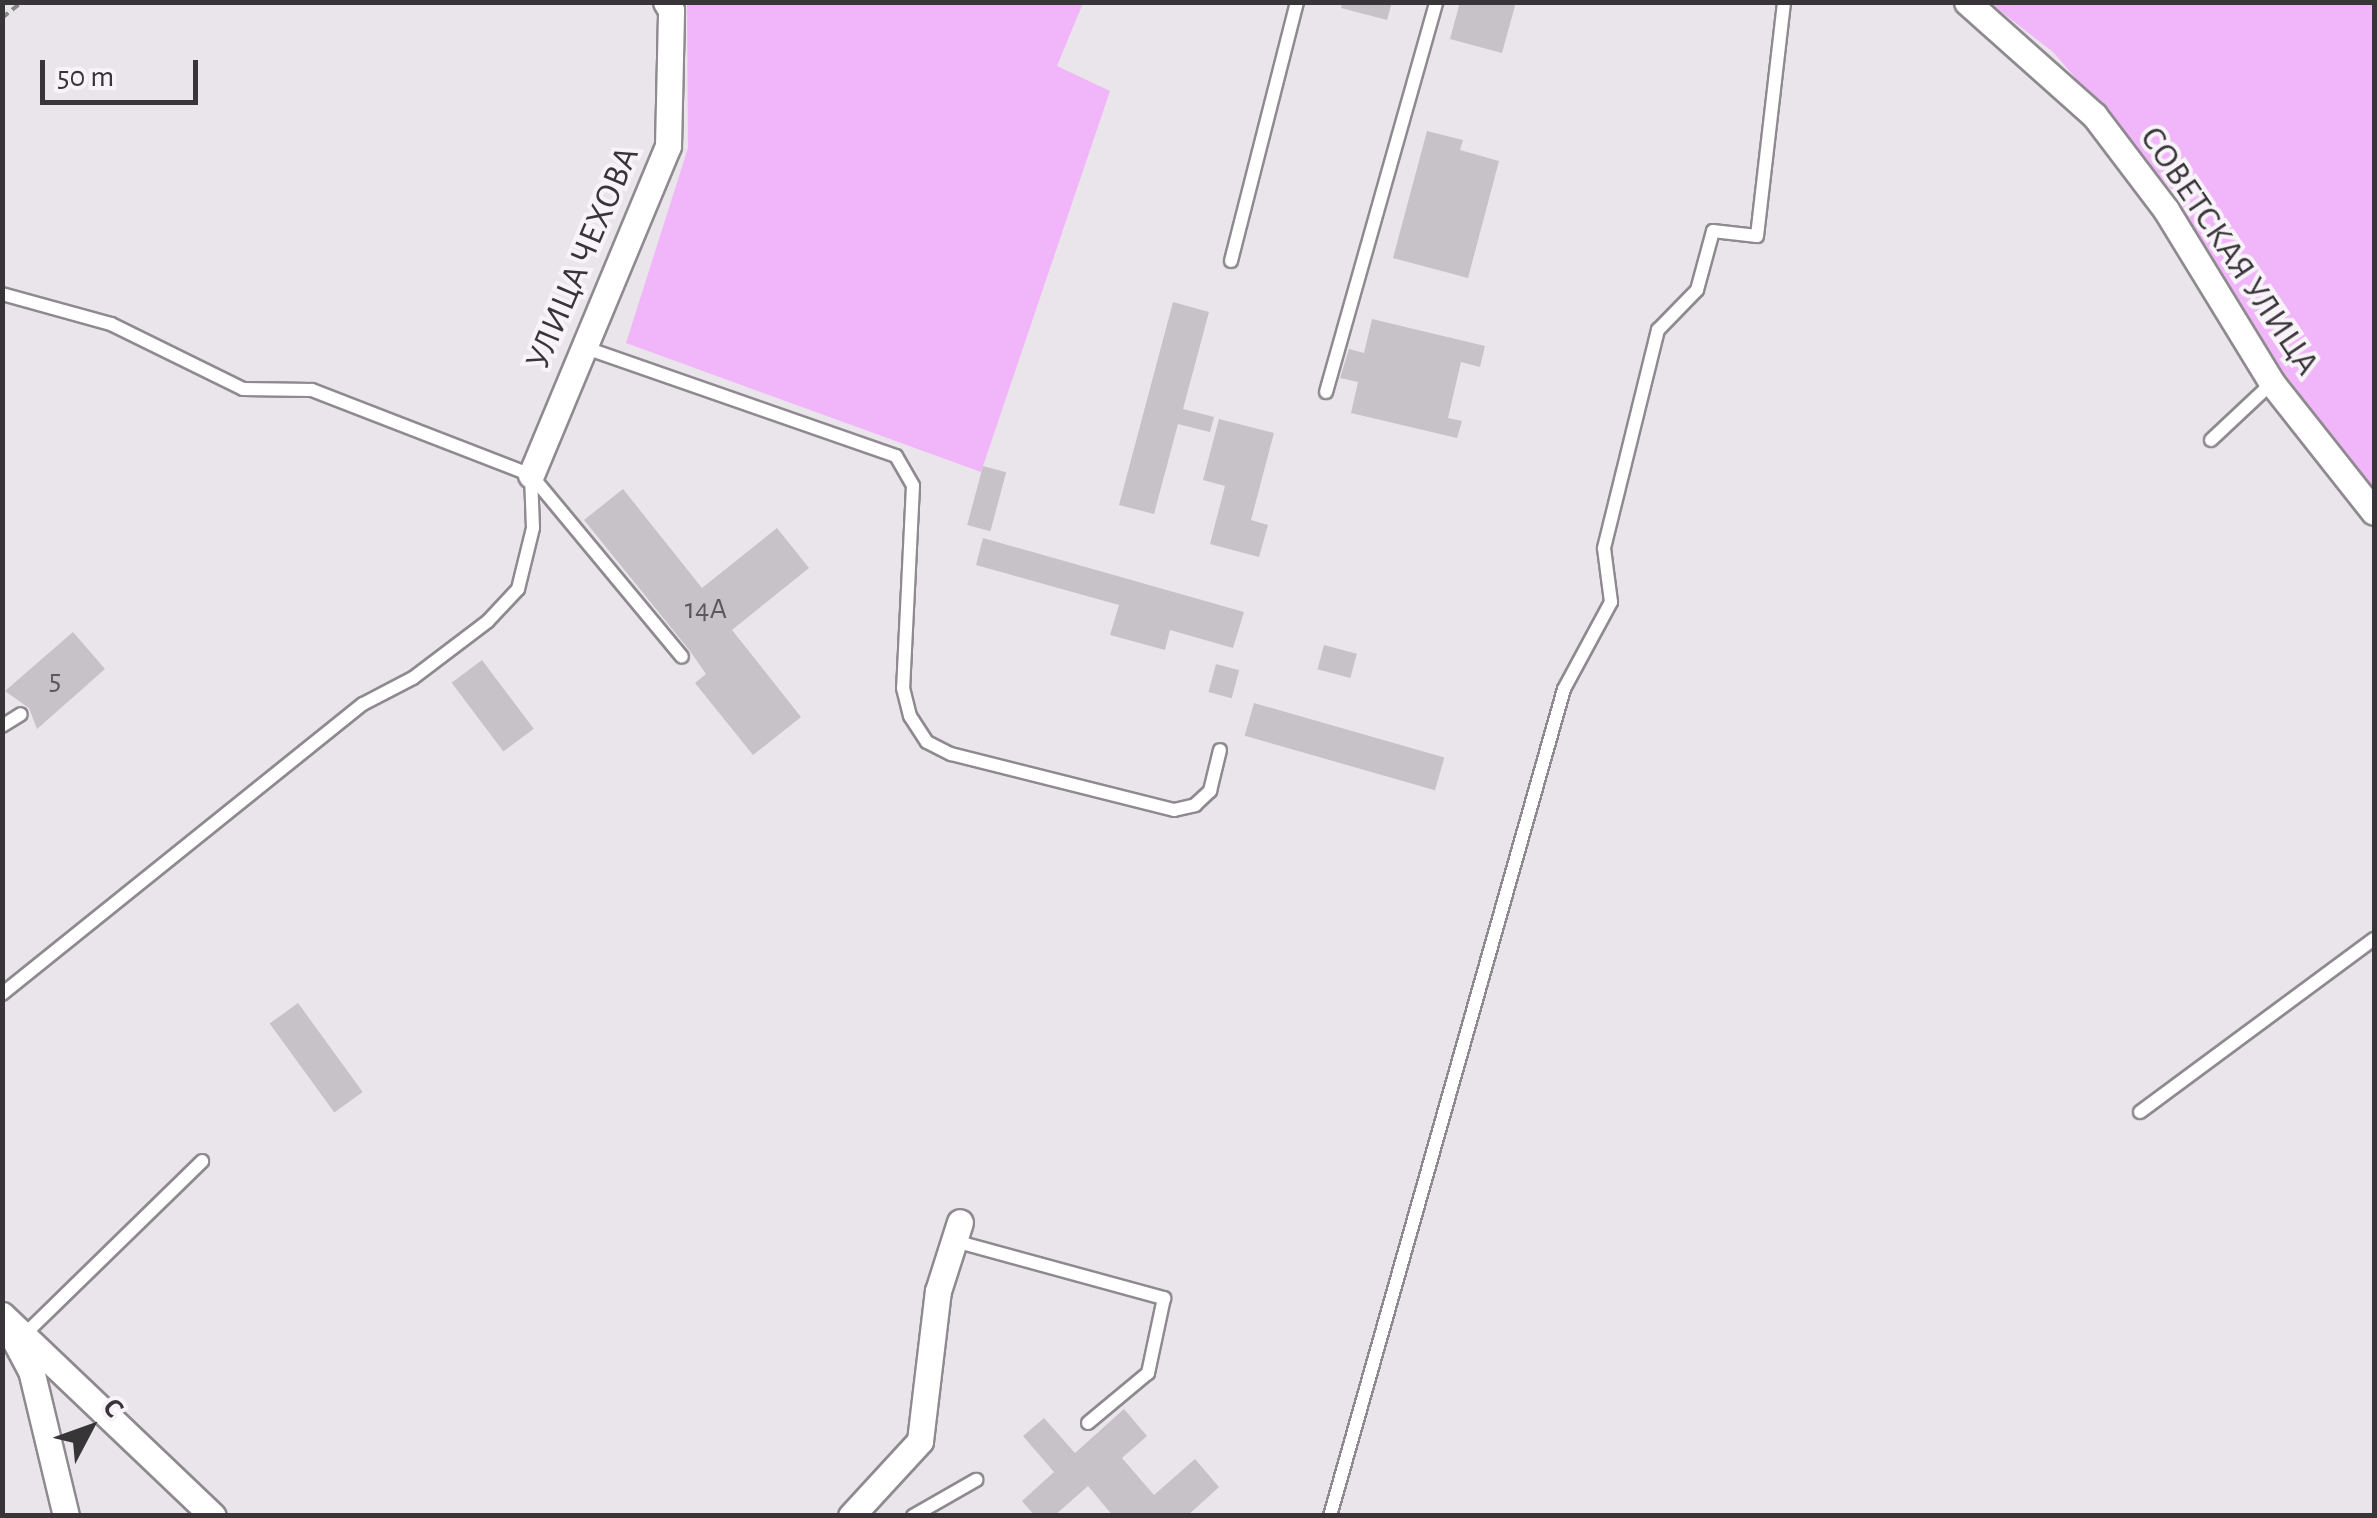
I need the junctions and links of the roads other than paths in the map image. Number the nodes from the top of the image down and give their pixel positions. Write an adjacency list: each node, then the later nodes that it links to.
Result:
1 (666, 2): 8 (street, УЛИЦА ЧЕХОВА)
2 (1296, 2): 6 (lane)
3 (1436, 2): 10 (lane)
4 (1784, 2): 31 (lane)
5 (1967, 2): 9 (street, СОВЕТСКАЯ УЛИЦА)
6 (1231, 261)
7 (2, 294): 12 (lane)
8 (583, 347): 12 (street, УЛИЦА ЧЕХОВА); 17 (lane)
9 (2272, 383): 11 (lane); 13 (street, СОВЕТСКАЯ УЛИЦА)
10 (1326, 392)
11 (2211, 440)
12 (531, 476): 14 (lane); 19 (lane)
13 (2374, 512)
14 (682, 657)
15 (21, 714): 16 (lane)
16 (2, 726)
17 (1220, 750)
18 (2374, 939): 20 (lane)
19 (2, 994)
20 (2140, 1112)
21 (202, 1162): 24 (lane)
22 (958, 1232): 25 (lane); 29 (street)
23 (2, 1316): 24 (street); 27 (street)
24 (24, 1335): 28 (street)
25 (1088, 1423)
26 (976, 1480): 30 (lane)
27 (66, 1516)
28 (213, 1516)
29 (852, 1516)
30 (914, 1516)
31 (1330, 1516)

